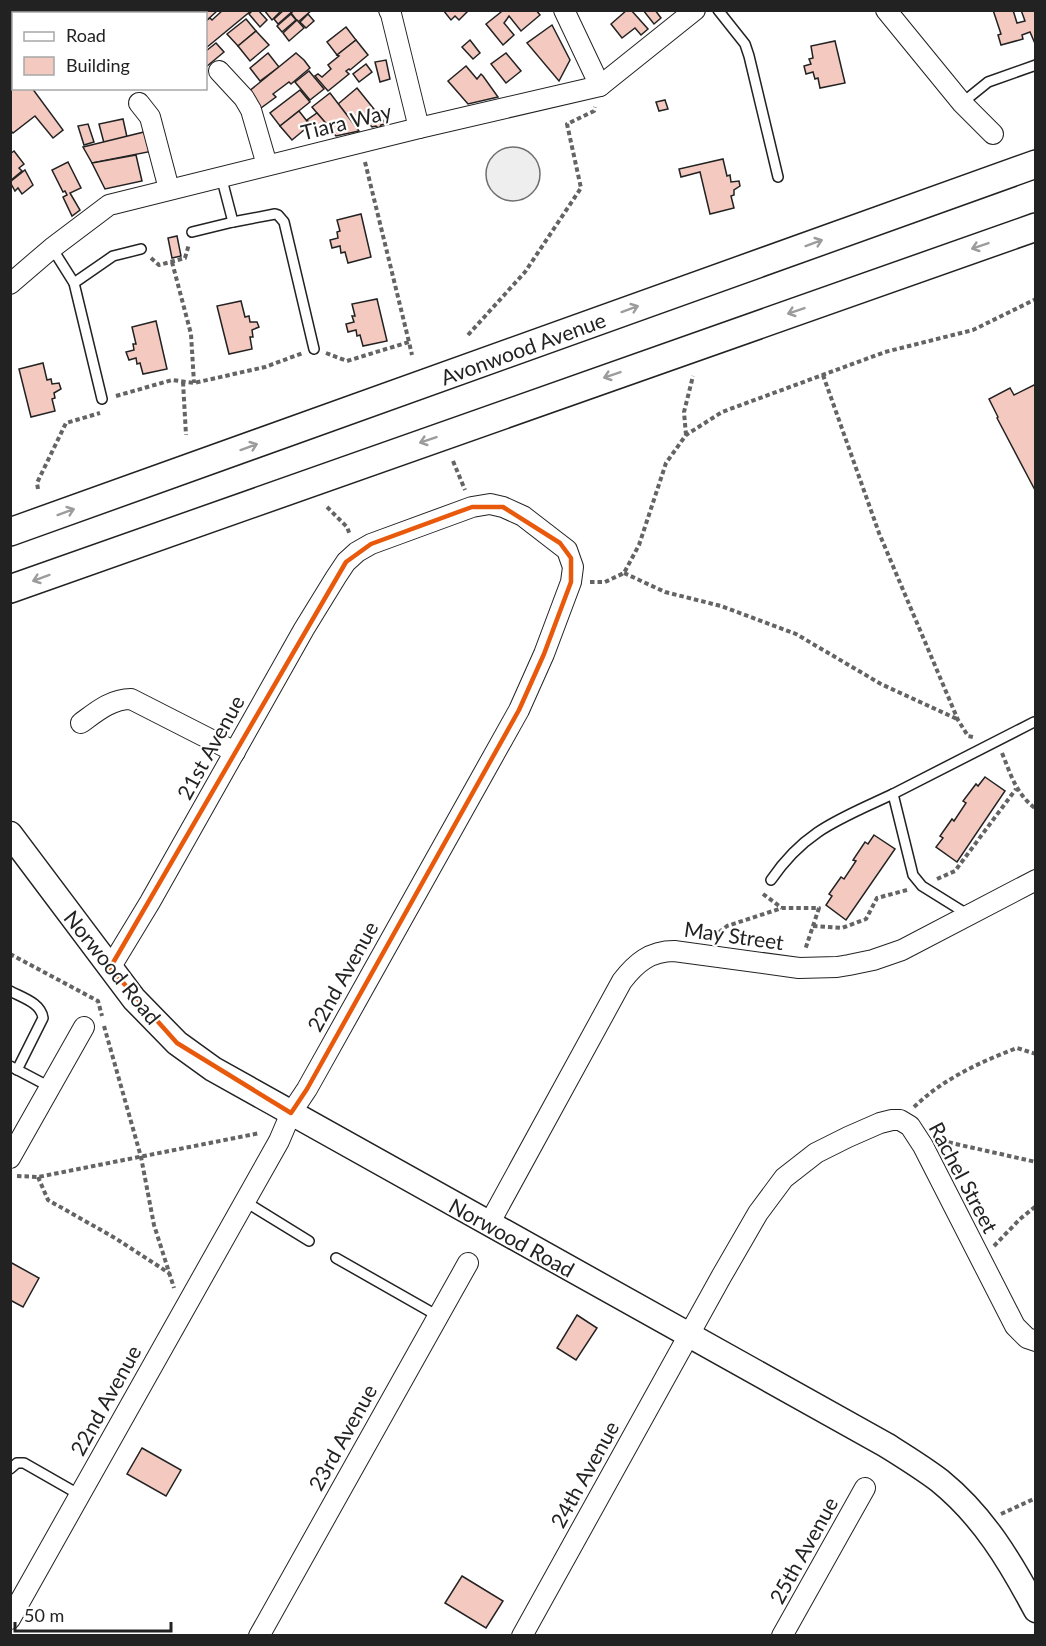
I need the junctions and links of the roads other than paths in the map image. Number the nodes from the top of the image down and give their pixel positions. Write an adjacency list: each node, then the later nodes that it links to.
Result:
1 (389, 10): 11 (street)
2 (564, 10): 8 (street)
3 (696, 10): 8 (street, Tiara Way)
4 (718, 10): 16 (lane)
5 (886, 10): 10 (street)
6 (1035, 65): 10 (lane)
7 (219, 71): 14 (street)
8 (600, 86): 11 (street, Tiara Way)
9 (139, 102): 17 (street)
10 (962, 103): 12 (street)
11 (418, 128): 14 (street, Tiara Way)
12 (993, 134)
13 (1035, 164): 27 (main road, Avonwood Avenue, one-way to 13)
14 (267, 165): 15 (street, Tiara Way)
15 (221, 176): 17 (street, Tiara Way); 18 (lane)
16 (778, 177)
17 (169, 189): 21 (street, Tiara Way)
18 (232, 222): 20 (lane); 25 (lane)
19 (1035, 227): 29 (main road, one-way to 29)
20 (192, 232)
21 (52, 248): 23 (lane); 24 (street, Tiara Way)
22 (141, 249): 23 (lane)
23 (74, 283): 26 (lane)
24 (10, 285)
25 (314, 349)
26 (102, 399)
27 (10, 532)
28 (357, 552): 32 (street, 21st Avenue); 43 (street, 22nd Avenue)
29 (10, 589)
30 (1034, 722): 33 (lane)
31 (81, 723): 32 (street)
32 (235, 752): 38 (street, 21st Avenue)
33 (893, 794): 35 (lane); 37 (lane)
34 (10, 834): 38 (street, Norwood Road)
35 (771, 880)
36 (1035, 880): 37 (street, May Street)
37 (967, 915): 46 (street, May Street)
38 (110, 968): 43 (street, Norwood Road)
39 (10, 991): 41 (lane)
40 (84, 1027): 42 (street)
41 (14, 1068): 42 (lane)
42 (50, 1087): 44 (street)
43 (291, 1113): 45 (street, 22nd Avenue); 46 (street, Norwood Road)
44 (10, 1158)
45 (244, 1201): 47 (lane); 55 (street, 22nd Avenue)
46 (489, 1224): 51 (street, Norwood Road)
47 (309, 1241)
48 (336, 1258): 50 (lane)
49 (468, 1263): 50 (street, 23rd Avenue)
50 (438, 1316): 58 (street, 23rd Avenue)
51 (688, 1335): 52 (street, Rachel Street); 56 (street, Norwood Road); 59 (street, 24th Avenue)
52 (1035, 1341)
53 (10, 1469): 55 (lane)
54 (865, 1488): 60 (street, 25th Avenue)
55 (80, 1495): 57 (street, 22nd Avenue)
56 (1035, 1610)
57 (10, 1620)
58 (259, 1635)
59 (522, 1635)
60 (782, 1635)

